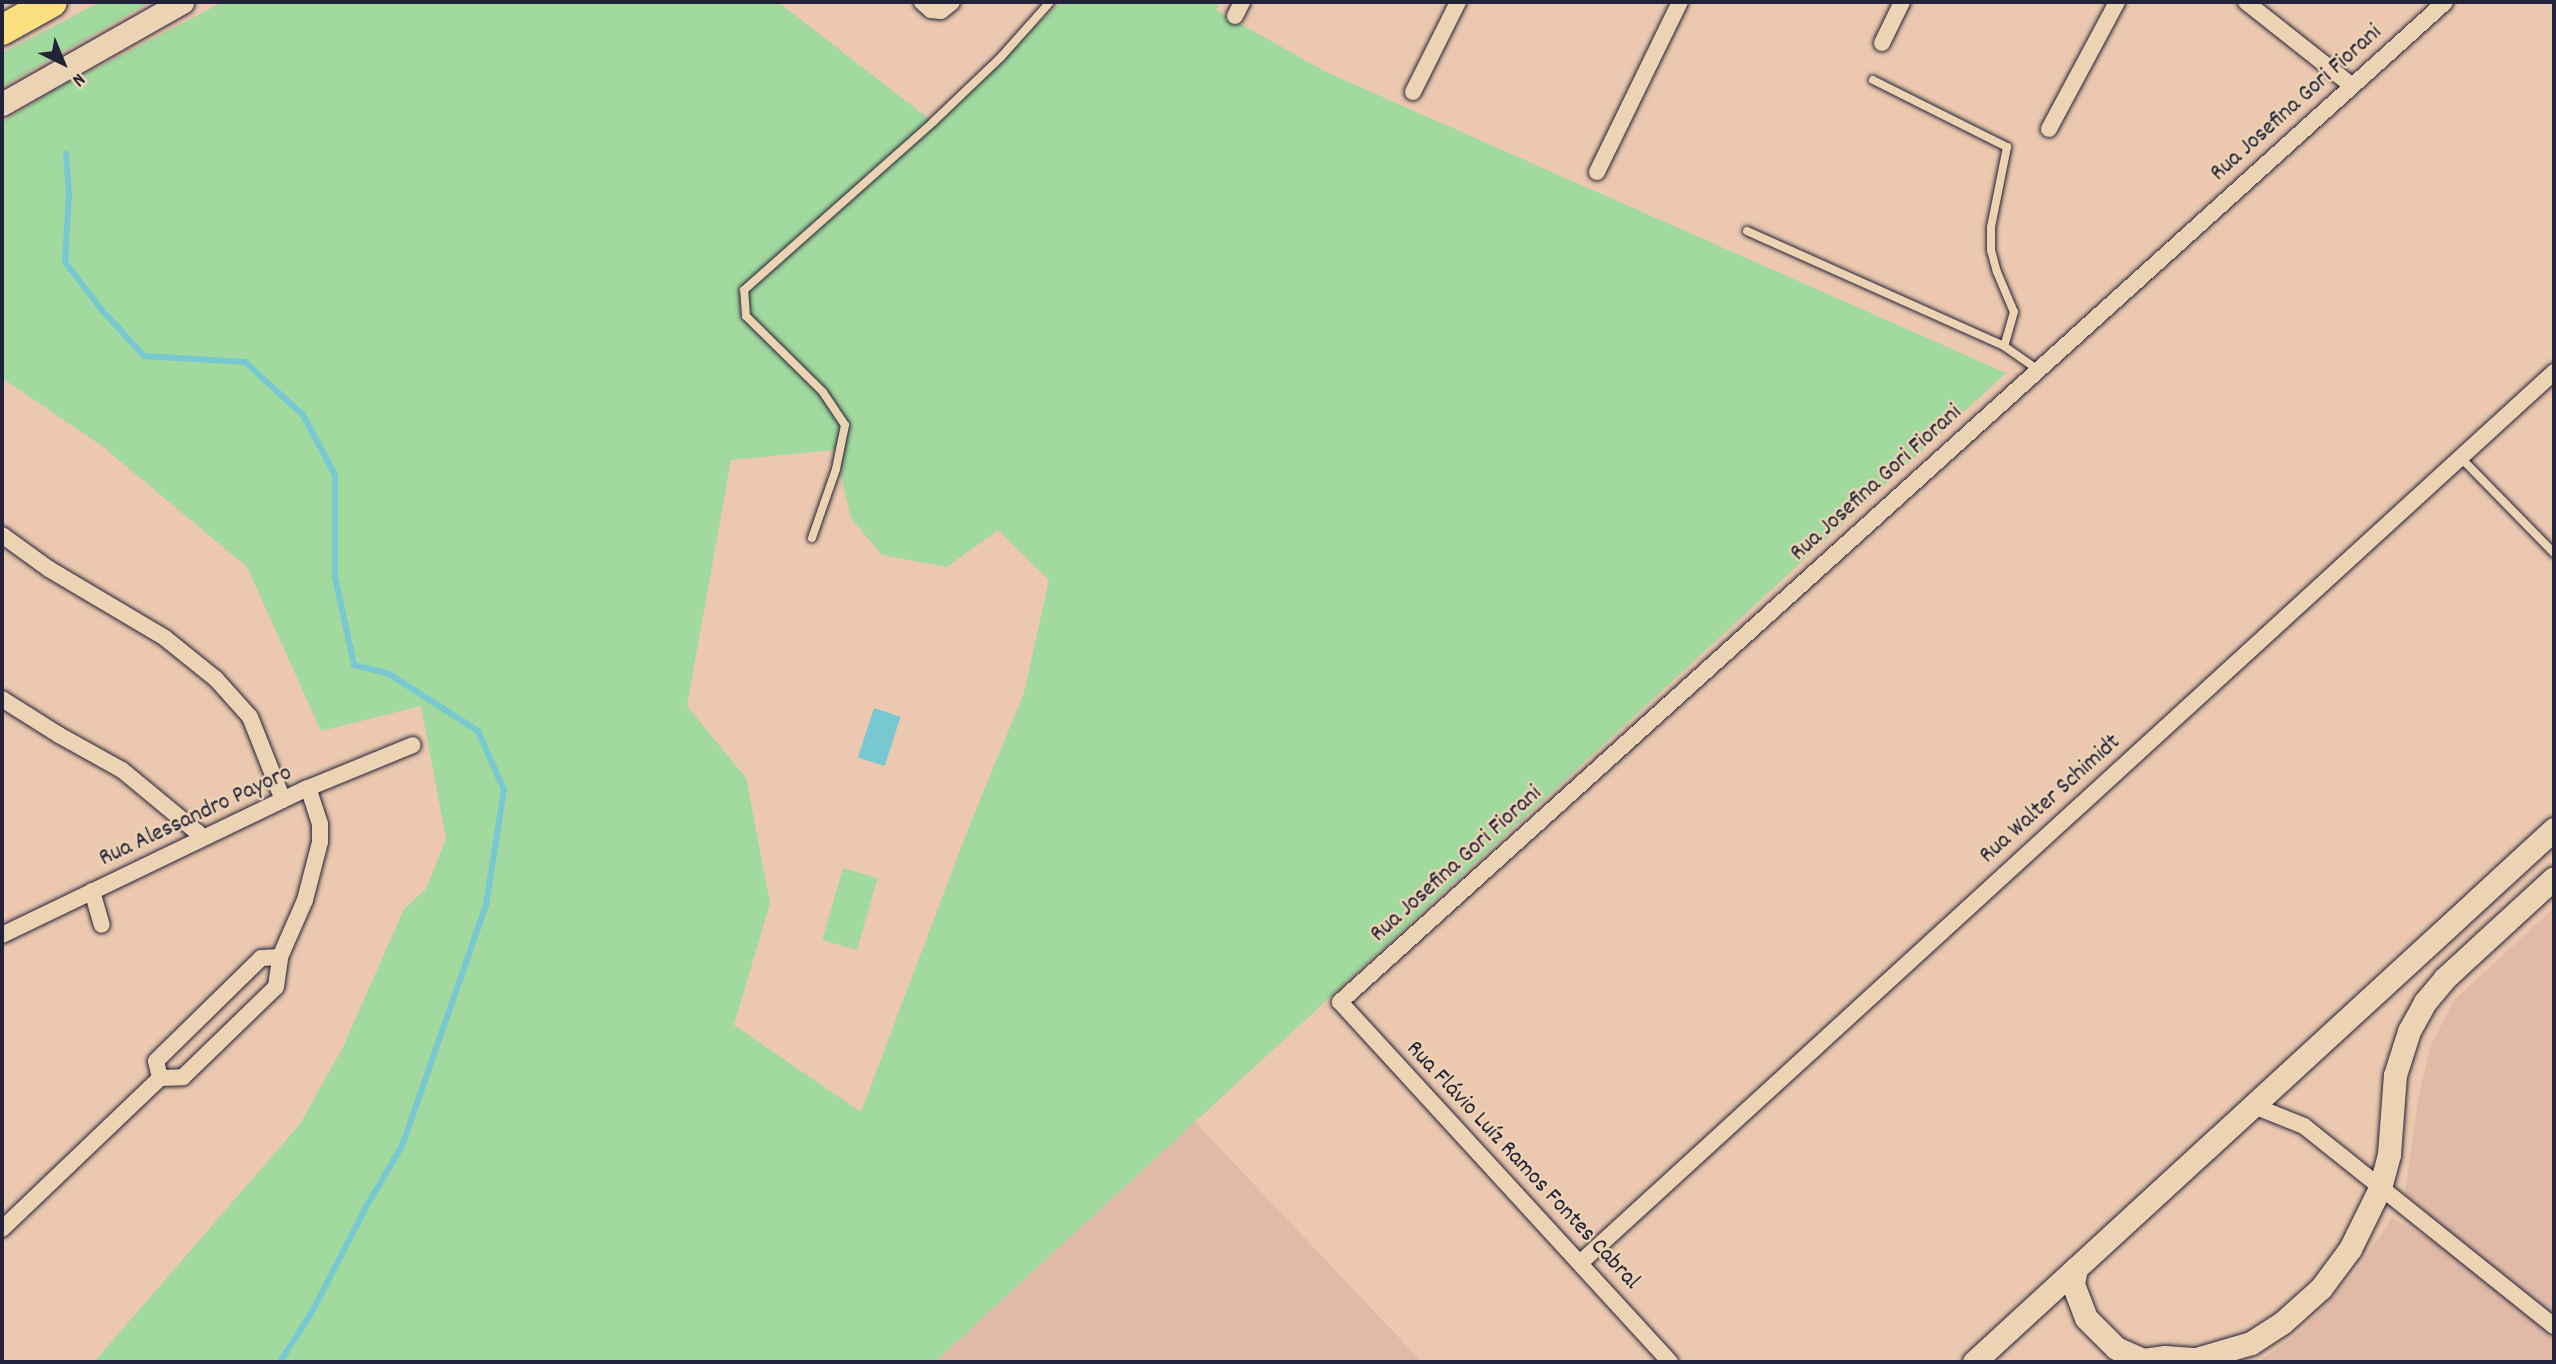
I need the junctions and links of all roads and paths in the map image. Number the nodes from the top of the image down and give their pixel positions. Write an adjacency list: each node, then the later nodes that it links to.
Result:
1 (51, 2): 12 (highway)
2 (182, 2): 17 (street)
3 (922, 2): 4 (street)
4 (952, 2)
5 (1050, 2): 26 (lane)
6 (1458, 2): 16 (street)
7 (1680, 2): 19 (street)
8 (1902, 2): 13 (street)
9 (2117, 2): 18 (street)
10 (2246, 2): 15 (street)
11 (2445, 2): 15 (street, Rua Josefina Gori Fiorani)
12 (2, 30)
13 (1882, 43)
14 (1873, 80): 21 (lane)
15 (2351, 85): 22 (street, Rua Josefina Gori Fiorani)
16 (1413, 92)
17 (2, 104)
18 (2049, 130)
19 (1597, 172)
20 (1747, 231): 21 (lane)
21 (2004, 346): 22 (lane)
22 (2037, 369): 39 (street, Rua Josefina Gori Fiorani)
23 (2554, 372): 24 (street, Rua Walter Schimidt)
24 (2460, 457): 27 (lane); 44 (street, Rua Walter Schimidt)
25 (2, 534): 31 (street)
26 (812, 538)
27 (2554, 553)
28 (2, 699): 33 (street)
29 (413, 746): 30 (street, Rua Alessandro Payoro)
30 (309, 789): 31 (street, Rua Alessandro Payoro); 38 (street)
31 (283, 800): 33 (street, Rua Alessandro Payoro)
32 (2554, 829): 41 (street)
33 (203, 837): 35 (street, Rua Alessandro Payoro)
34 (2554, 878): 42 (street)
35 (92, 891): 36 (street); 37 (street, Rua Alessandro Payoro)
36 (102, 926)
37 (2, 935)
38 (280, 957): 40 (street); 40 (street)
39 (1340, 1002): 44 (street, Rua Flávio Luíz Ramos Fontes Cabral)
40 (160, 1078): 43 (street)
41 (2254, 1106): 42 (street); 45 (street)
42 (2381, 1188): 46 (street); 48 (street)
43 (2, 1229)
44 (1580, 1263): 49 (street, Rua Flávio Luíz Ramos Fontes Cabral)
45 (2076, 1268): 47 (street); 50 (street)
46 (2554, 1326)
47 (2135, 1360): 48 (street)
48 (2198, 1361)
49 (1670, 1362)
50 (1974, 1362)

